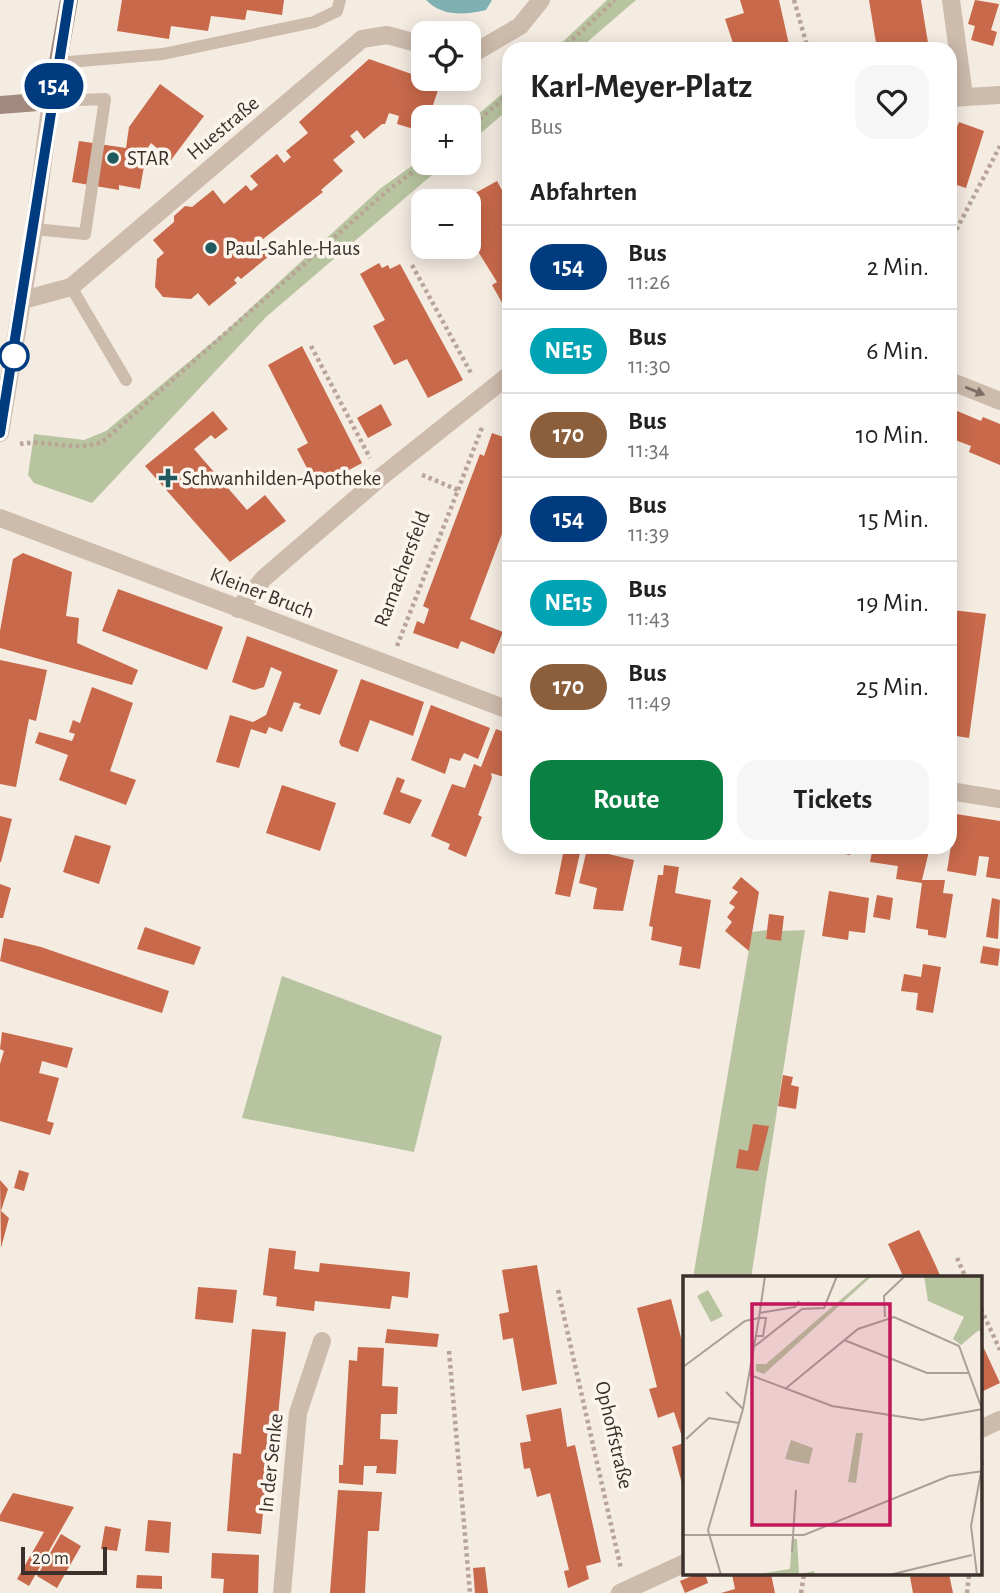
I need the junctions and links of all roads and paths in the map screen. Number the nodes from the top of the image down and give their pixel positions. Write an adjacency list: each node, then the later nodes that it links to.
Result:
1 (69, 0): 12 (main road)
2 (340, 0): 12 (lane)
3 (541, 0): 11 (street)
4 (615, 0): 8 (path)
5 (794, 0): 9 (path)
6 (951, 0): 10 (street)
7 (411, 41): 24 (street, Huestraße)
8 (570, 42)
9 (806, 42)
10 (954, 42)
11 (481, 49)
12 (57, 63): 15 (main road)
13 (1000, 95): 14 (street)
14 (957, 97)
15 (51, 100): 17 (main road); 21 (street); 21 (lane)
16 (502, 100): 18 (path)
17 (0, 105)
18 (481, 118)
19 (1000, 146): 22 (path)
20 (411, 174): 32 (path)
21 (34, 229): 25 (street)
22 (957, 229)
23 (412, 265): 30 (path)
24 (71, 288): 25 (street, Huestraße); 27 (lane)
25 (23, 300): 32 (street)
26 (311, 346): 34 (path)
27 (126, 380)
28 (502, 380): 30 (street)
29 (957, 383): 31 (street, one-way to 31)
30 (483, 395): 33 (street); 35 (path, Ramachersfeld)
31 (1000, 401)
32 (6, 439)
33 (396, 465): 34 (street); 35 (path)
34 (381, 477): 37 (street)
35 (458, 490): 38 (path, Ramachersfeld)
36 (0, 518): 37 (street, Kleiner Bruch)
37 (238, 609): 38 (street, Kleiner Bruch)
38 (390, 665): 39 (street, Kleiner Bruch)
39 (502, 707)
40 (957, 793): 41 (street)
41 (1000, 799)
42 (957, 1258): 43 (path)
43 (965, 1276)
44 (558, 1290): 52 (path, Ophoffstraße)
45 (982, 1311): 47 (path)
46 (322, 1341): 53 (street, In der Senke)
47 (1000, 1350)
48 (449, 1351): 54 (path)
49 (1000, 1420): 50 (street)
50 (982, 1429)
51 (683, 1564): 52 (street)
52 (624, 1592)
53 (282, 1593)
54 (470, 1593)

